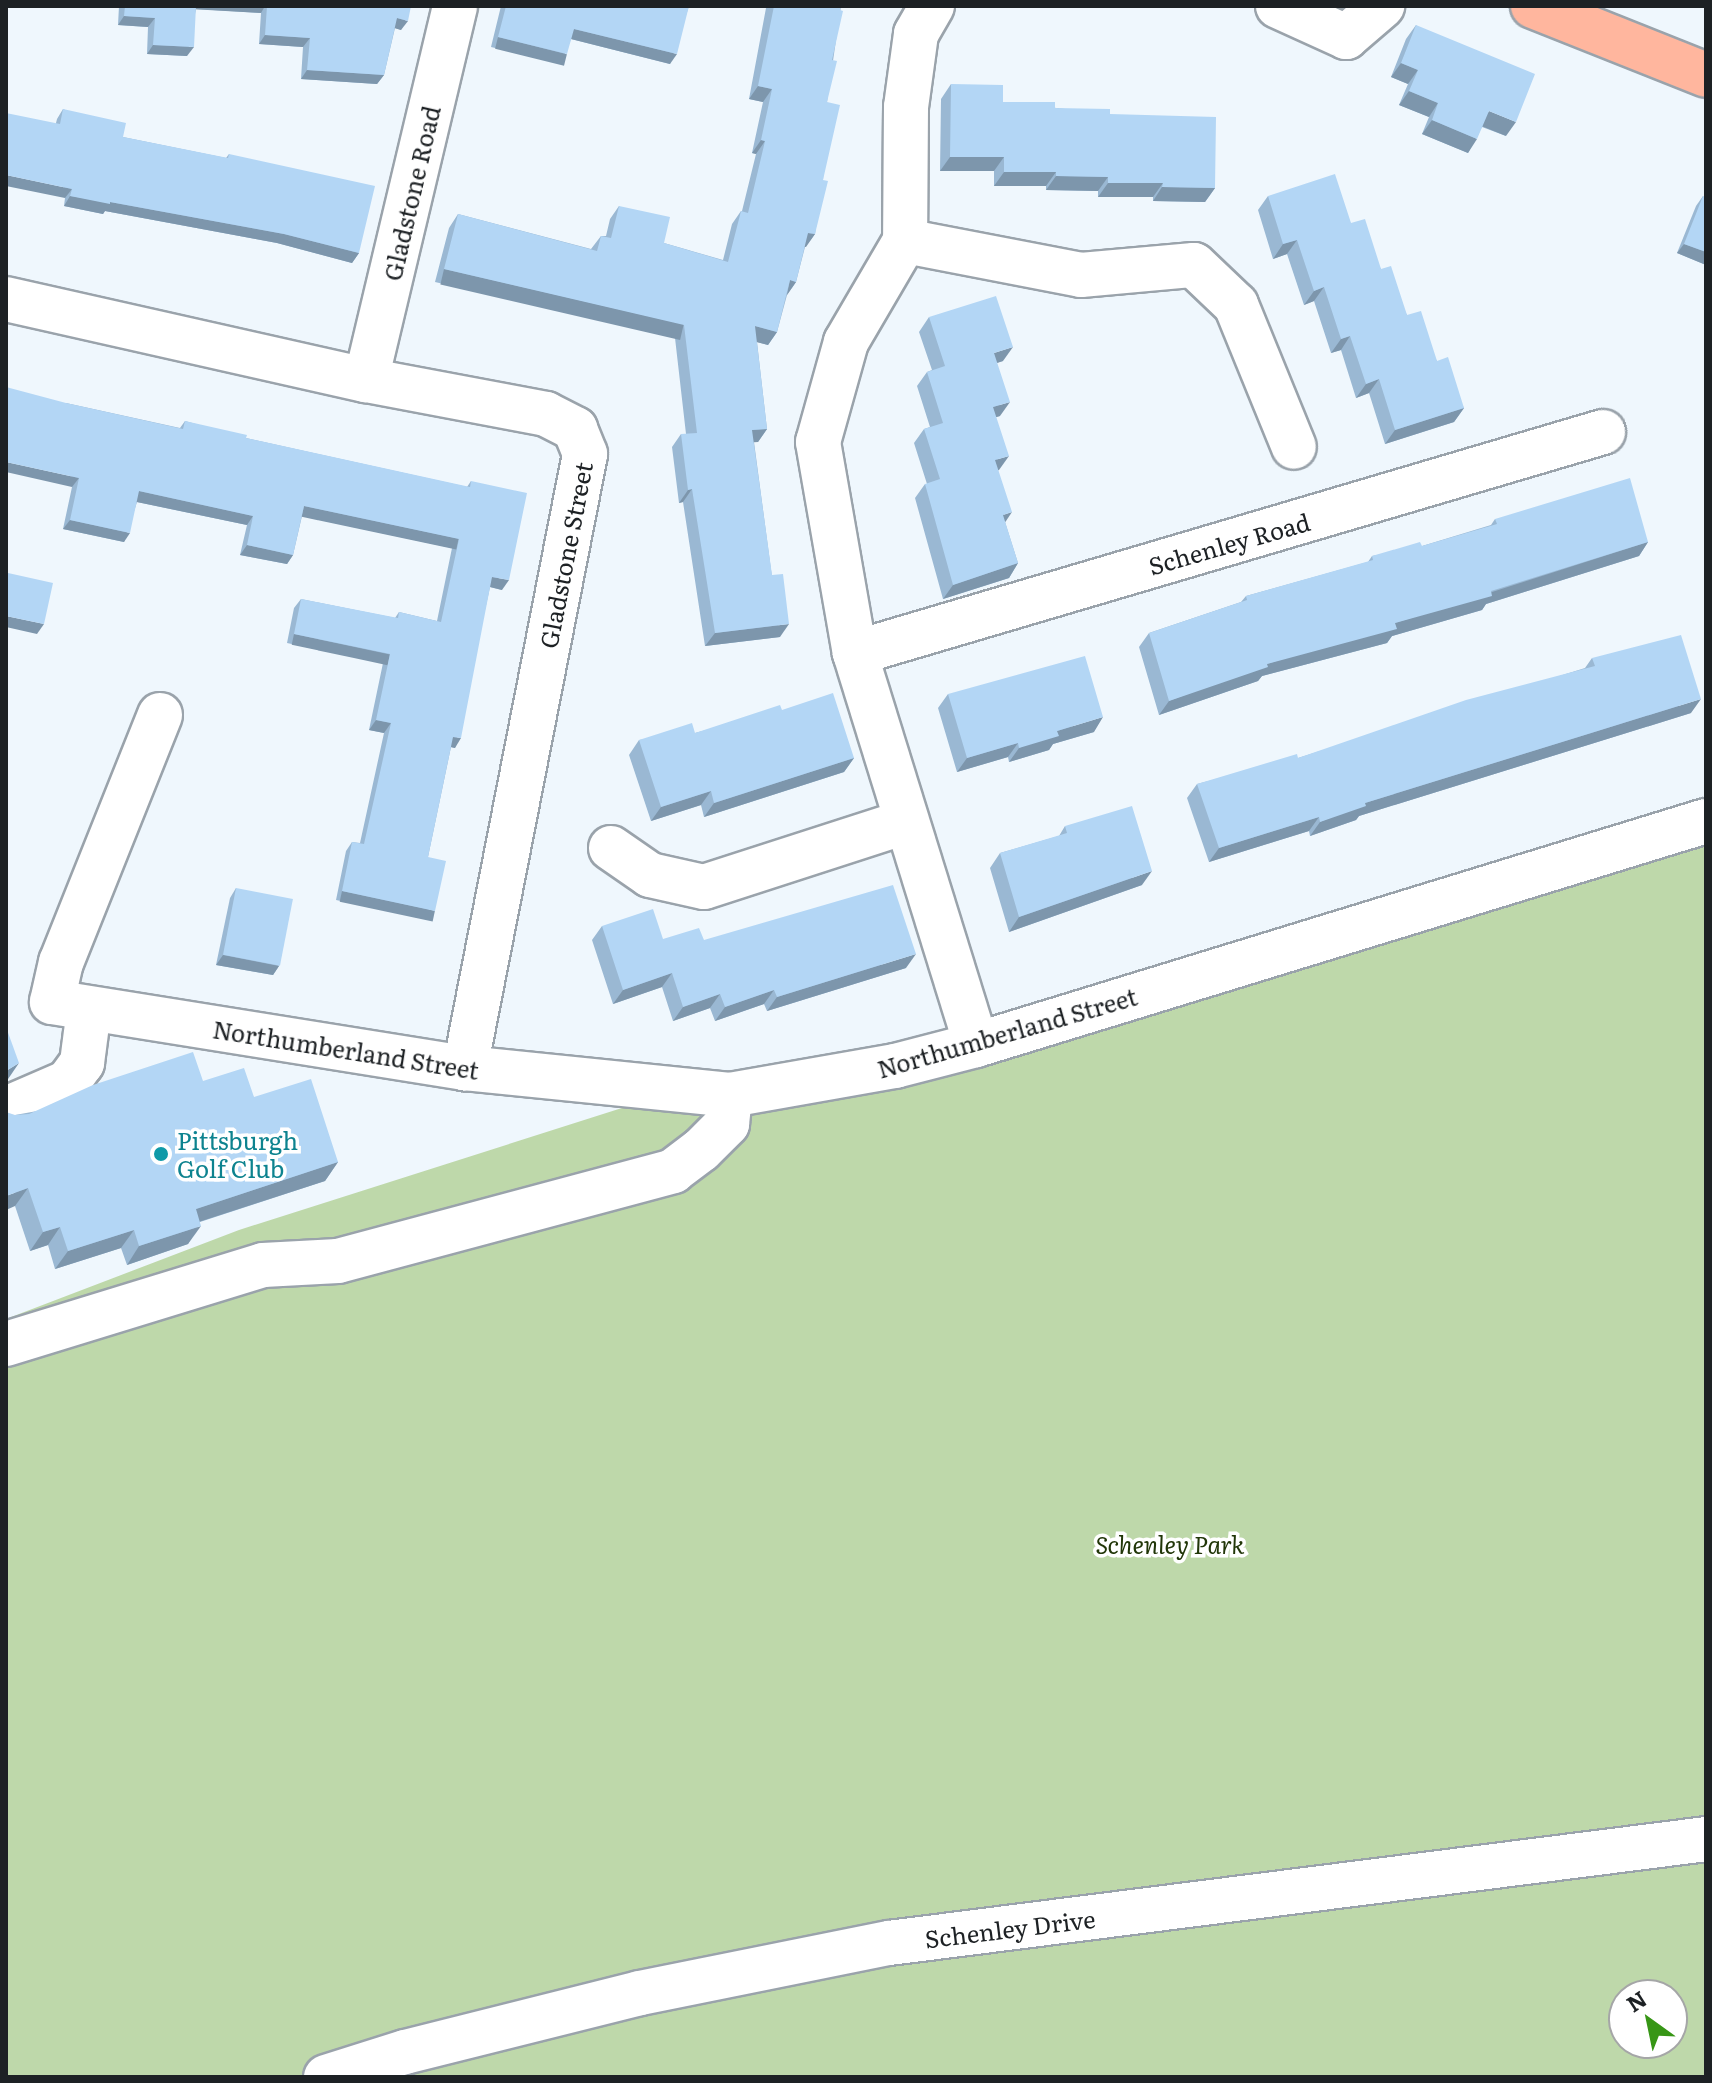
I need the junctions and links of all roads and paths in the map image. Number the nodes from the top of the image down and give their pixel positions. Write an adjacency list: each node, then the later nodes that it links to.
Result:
1 (455, 6): 9 (street, Gladstone Road)
2 (932, 6): 7 (street)
3 (1278, 6): 4 (street)
4 (1382, 6)
5 (1533, 6): 6 (main road)
6 (1706, 75)
7 (905, 241): 11 (street); 12 (street)
8 (6, 299): 9 (street, Gladstone Street)
9 (366, 380): 19 (street, Gladstone Street)
10 (1603, 432): 12 (street, Schenley Road)
11 (1294, 447)
12 (855, 653): 14 (street)
13 (160, 715): 17 (street)
14 (905, 822): 16 (street); 18 (street)
15 (1706, 822): 18 (street, Northumberland Street)
16 (611, 848)
17 (70, 1005): 19 (street, Northumberland Street); 21 (street)
18 (976, 1045): 20 (street, Northumberland Street)
19 (465, 1068): 20 (street, Northumberland Street)
20 (730, 1095): 22 (street)
21 (6, 1109)
22 (6, 1344)
23 (1706, 1839): 24 (street, Schenley Drive)
24 (326, 2077)

